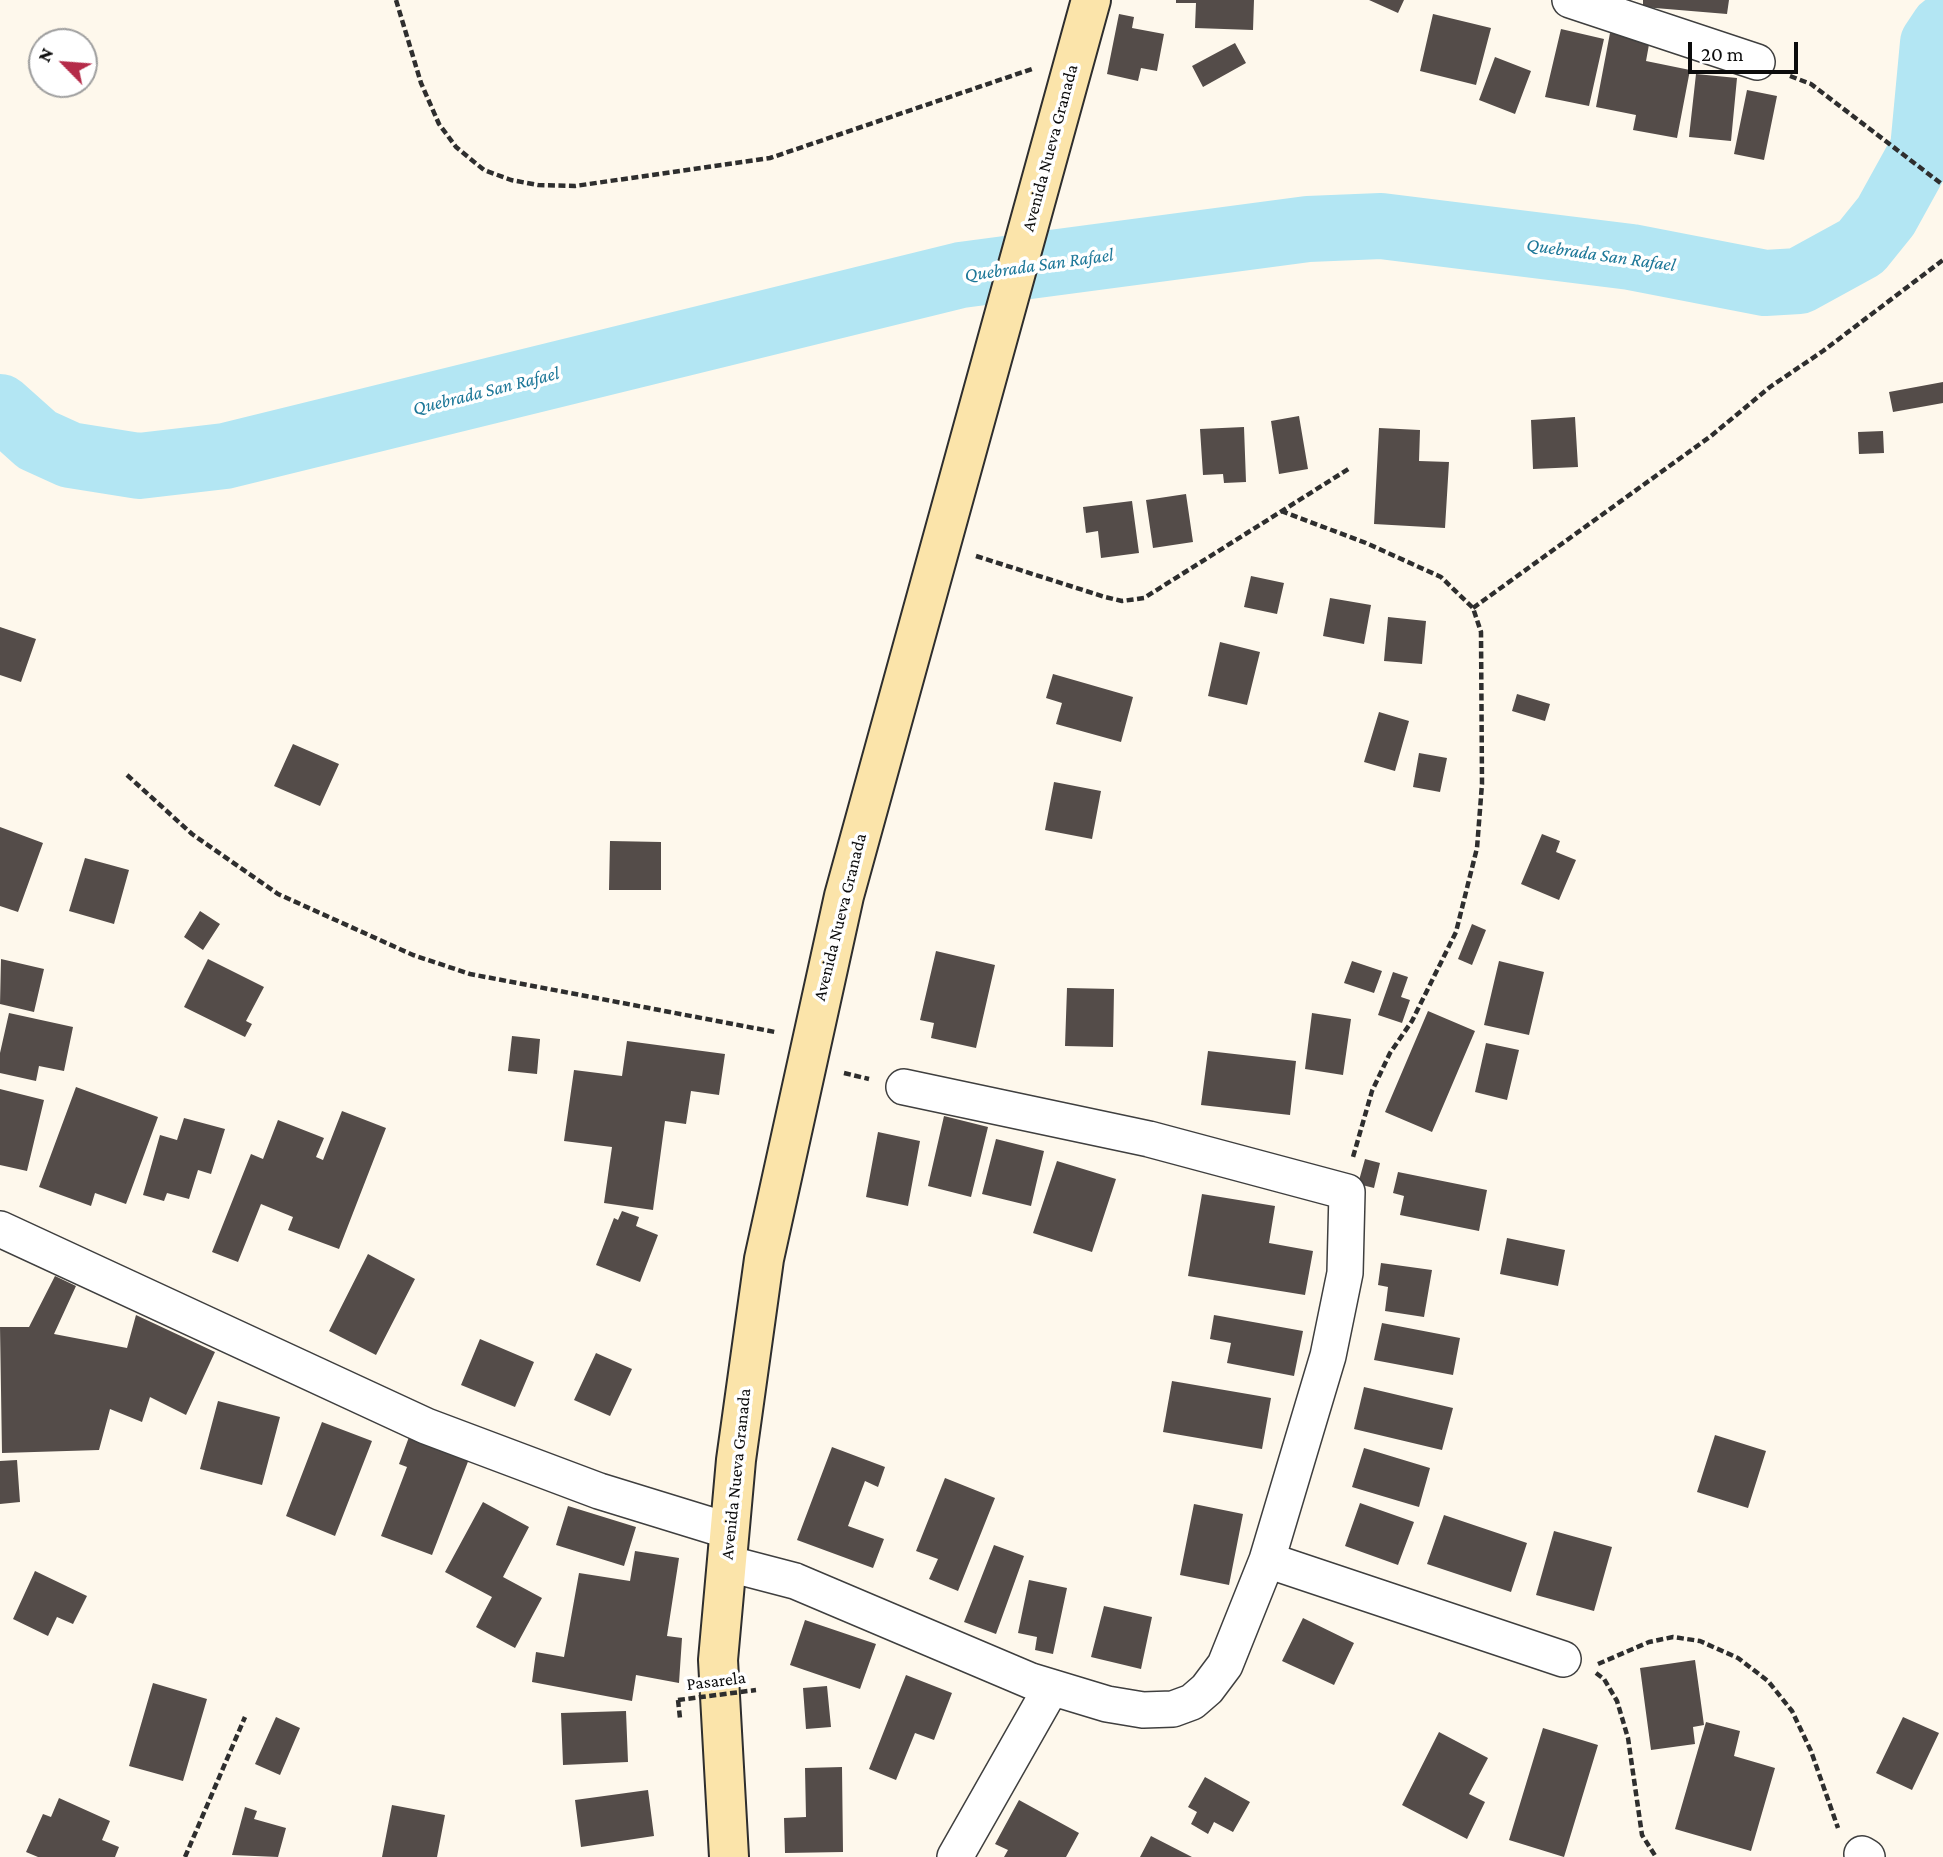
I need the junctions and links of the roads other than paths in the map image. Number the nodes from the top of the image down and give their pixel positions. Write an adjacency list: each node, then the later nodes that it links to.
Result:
1 (1091, 0): 6 (street, Avenida Nueva Granada)
2 (1570, 0): 3 (street)
3 (1757, 62)
4 (904, 1087): 7 (street)
5 (0, 1229): 6 (street)
6 (728, 1547): 9 (street); 10 (street, Avenida Nueva Granada)
7 (1267, 1560): 8 (street); 9 (street)
8 (1563, 1659)
9 (1051, 1688): 11 (street)
10 (729, 1857)
11 (956, 1857)

